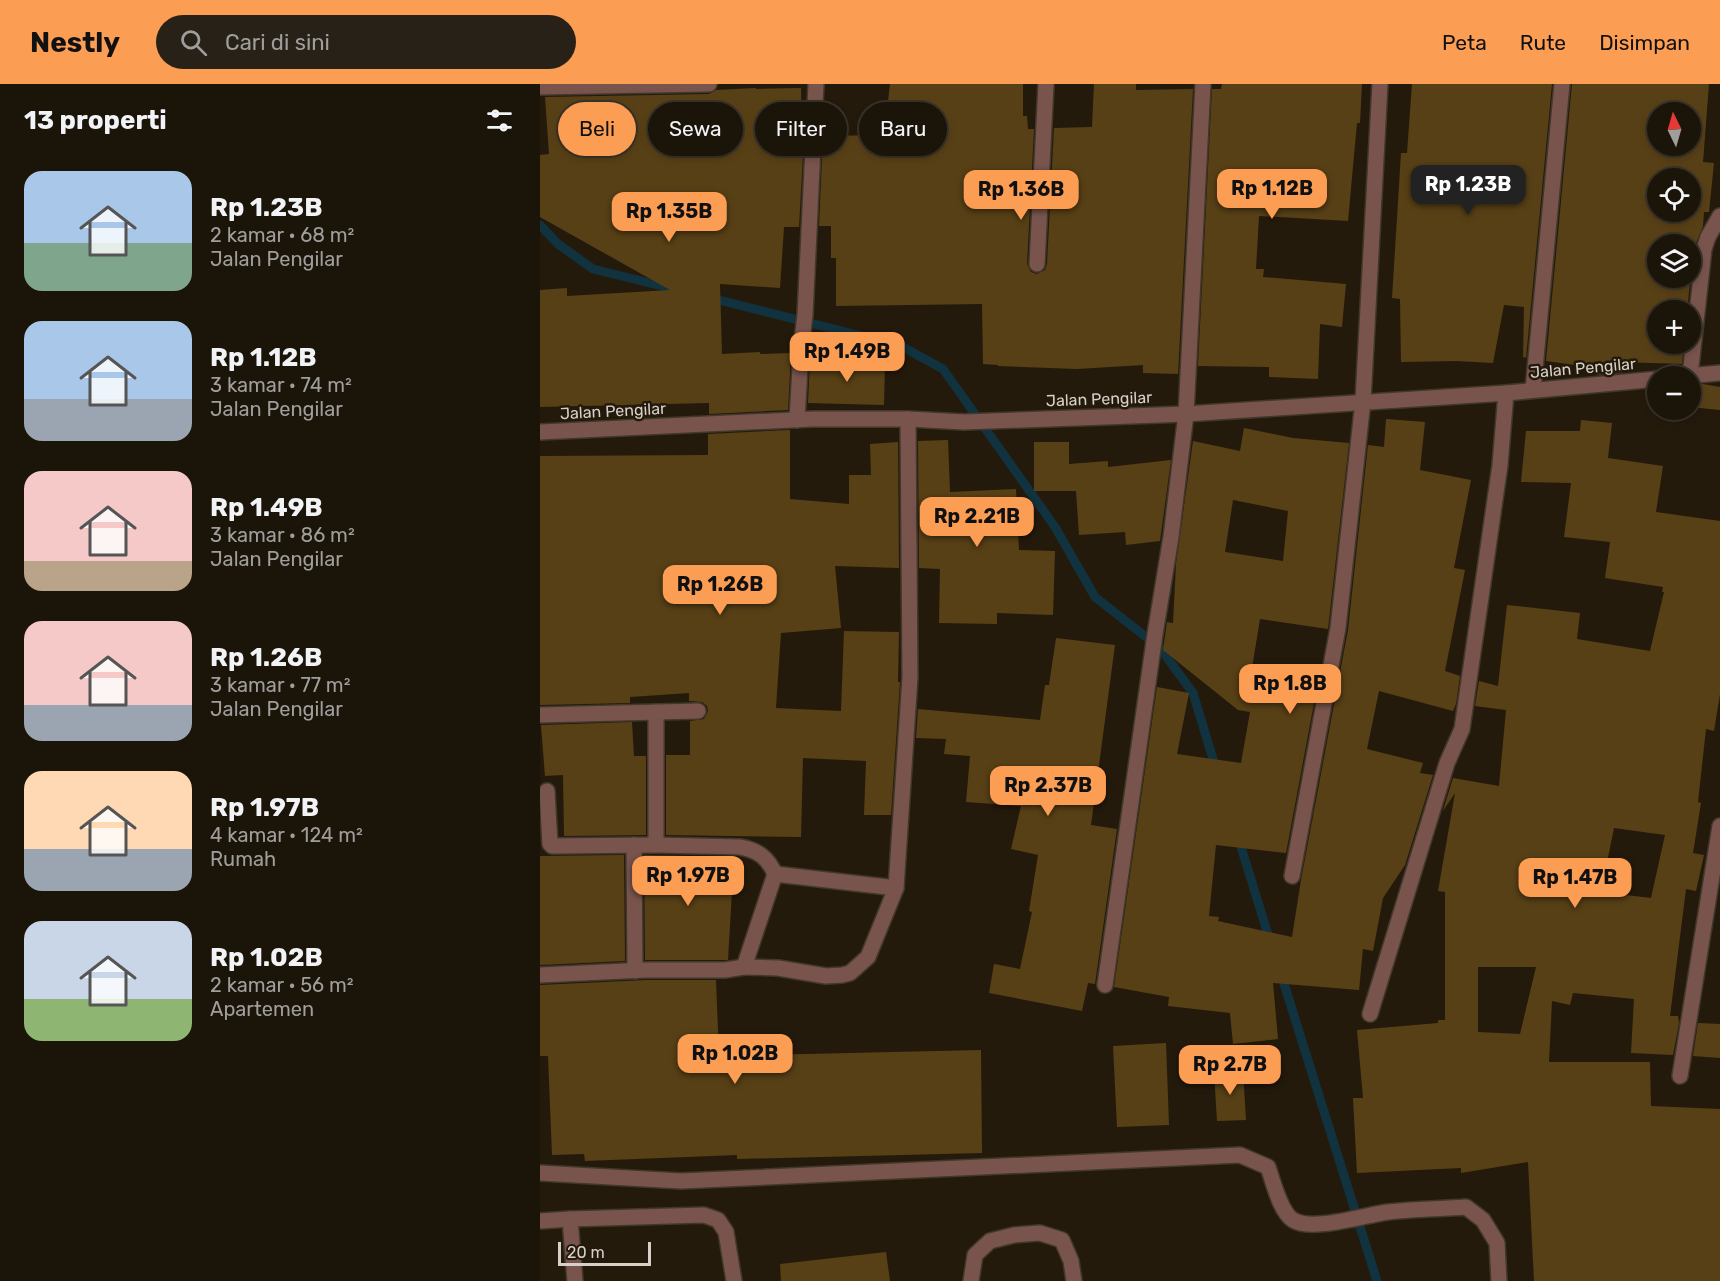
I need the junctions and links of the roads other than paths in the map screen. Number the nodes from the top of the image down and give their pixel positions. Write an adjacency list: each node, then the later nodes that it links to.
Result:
1 (709, 84): 7 (street)
2 (816, 84): 19 (street)
3 (1046, 84): 9 (street)
4 (1203, 84): 17 (street)
5 (1380, 84): 16 (street)
6 (1562, 84): 14 (street)
7 (540, 87)
8 (1720, 216): 10 (street)
9 (1037, 264)
10 (1689, 366)
11 (1720, 373): 12 (street)
12 (1701, 375)
13 (1647, 381): 14 (street, Jalan Pengilar)
14 (1533, 390): 15 (street, Jalan Pengilar)
15 (1506, 393): 16 (street, Jalan Pengilar); 35 (street)
16 (1363, 401): 17 (street, Jalan Pengilar); 29 (street)
17 (1186, 414): 18 (street, Jalan Pengilar); 34 (street)
18 (908, 419): 19 (street, Jalan Pengilar); 30 (street)
19 (797, 420): 20 (street, Jalan Pengilar)
20 (540, 432)
21 (698, 711): 22 (street)
22 (656, 712): 23 (street); 27 (street)
23 (540, 715)
24 (547, 791): 26 (street)
25 (1720, 826): 36 (street)
26 (634, 845): 27 (street); 32 (street)
27 (656, 845): 28 (street)
28 (775, 874): 30 (street); 31 (street)
29 (1292, 876)
30 (896, 888): 31 (street)
31 (744, 967): 32 (street)
32 (635, 971): 33 (street)
33 (540, 975)
34 (1104, 985)
35 (1370, 1014)
36 (1680, 1076)
37 (540, 1173): 44 (street)
38 (570, 1219): 39 (street); 40 (street); 41 (street)
39 (540, 1221)
40 (575, 1281)
41 (734, 1281)
42 (971, 1281): 43 (street)
43 (1074, 1281)
44 (1499, 1281)

